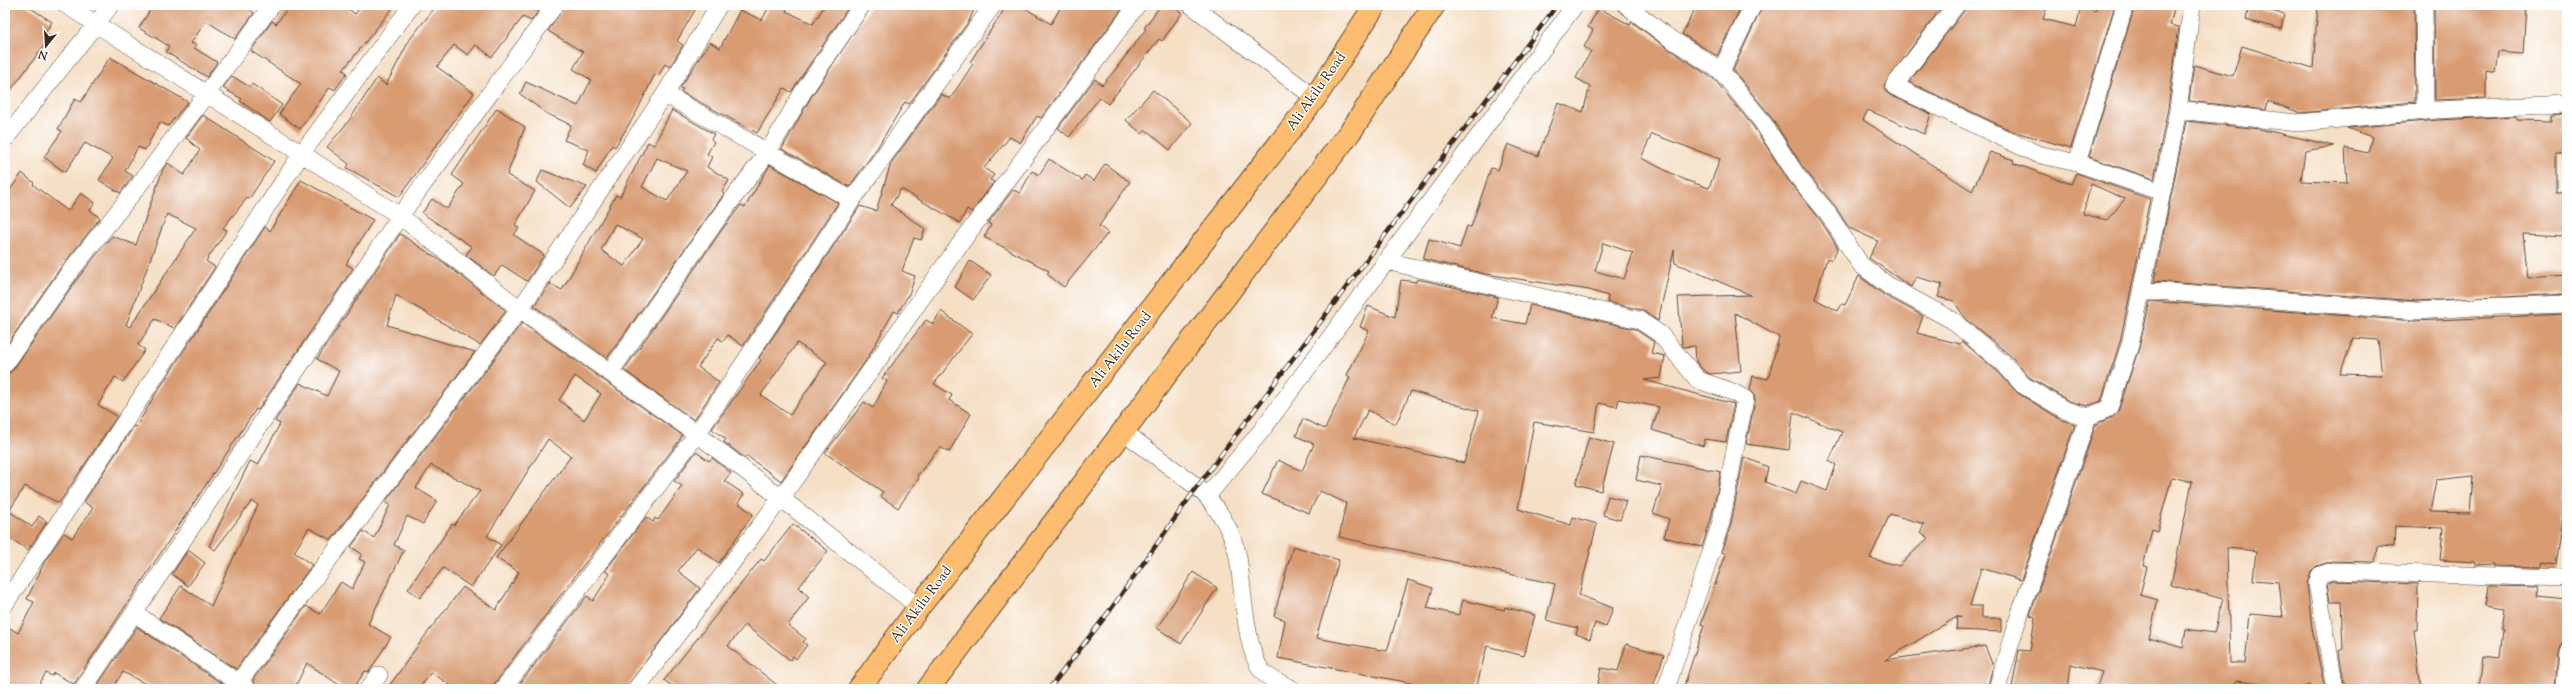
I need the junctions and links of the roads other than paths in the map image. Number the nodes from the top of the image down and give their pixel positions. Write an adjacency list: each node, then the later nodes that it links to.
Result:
1 (66, 5): 20 (street)
2 (111, 5): 20 (street)
3 (272, 5): 22 (street)
4 (412, 5): 30 (street)
5 (555, 5): 34 (street)
6 (719, 5): 23 (street)
7 (862, 5): 29 (street)
8 (993, 5): 33 (street)
9 (1137, 5): 45 (street)
10 (1191, 5): 24 (street)
11 (1375, 5): 24 (main road, Ali Akilu Road)
12 (1434, 5): 42 (main road)
13 (1575, 5): 35 (street)
14 (1626, 5): 21 (street)
15 (1753, 5): 21 (street)
16 (1956, 5): 31 (street)
17 (2125, 5): 31 (street)
18 (2192, 5): 26 (street)
19 (2424, 5): 27 (street)
20 (96, 25): 22 (street); 28 (street)
21 (1721, 70): 41 (street)
22 (207, 94): 30 (street); 39 (street)
23 (664, 94): 29 (street); 38 (street)
24 (1315, 98): 48 (main road, Ali Akilu Road)
25 (2567, 104): 27 (street)
26 (2178, 110): 27 (street); 32 (street)
27 (2425, 111)
28 (5, 139)
29 (768, 152): 33 (street); 40 (street)
30 (302, 153): 34 (street); 47 (street)
31 (2077, 163): 32 (street)
32 (2162, 192): 36 (street)
33 (852, 200): 43 (street)
34 (400, 216): 38 (street); 49 (street)
35 (1386, 261): 44 (street); 60 (street)
36 (2142, 290): 37 (street); 41 (street)
37 (2567, 304)
38 (520, 309): 40 (street); 52 (street)
39 (5, 364)
40 (610, 372): 43 (street)
41 (2088, 417): 61 (street)
42 (1124, 432): 44 (street); 58 (main road)
43 (697, 434): 45 (street); 55 (street)
44 (1207, 496): 59 (street)
45 (781, 498): 48 (street); 56 (street)
46 (2567, 578): 62 (street)
47 (5, 604)
48 (919, 607): 57 (main road, Ali Akilu Road)
49 (134, 613): 52 (street); 53 (street)
50 (2567, 651): 63 (street)
51 (379, 676): 54 (street)
52 (240, 687)
53 (83, 689)
54 (368, 689)
55 (503, 689)
56 (636, 689)
57 (859, 689)
58 (928, 689)
59 (1292, 689)
60 (1666, 689)
61 (1997, 689)
62 (2335, 689)
63 (2564, 689)

